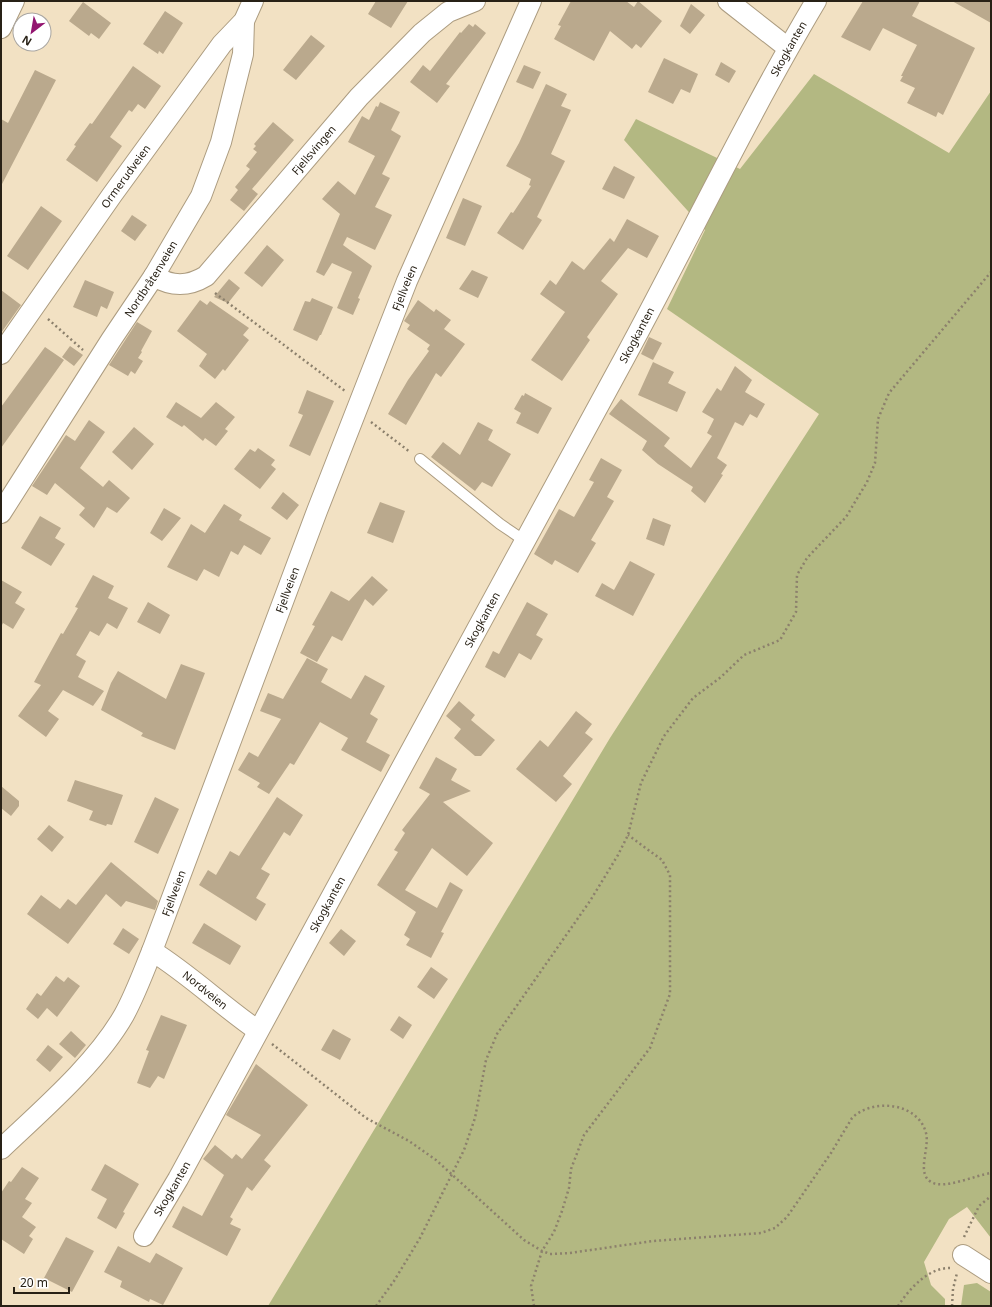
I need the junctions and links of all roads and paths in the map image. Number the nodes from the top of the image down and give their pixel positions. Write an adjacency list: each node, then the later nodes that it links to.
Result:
1 (14, 1): 8 (street)
2 (253, 1): 7 (street, Ormerudveien)
3 (475, 1): 12 (street, Fjellsvingen)
4 (531, 1): 16 (street, Fjellveien)
5 (728, 1): 9 (street)
6 (816, 1): 9 (street, Skogkanten)
7 (244, 21): 11 (street, Nordbråtenveien); 15 (street, Ormerudveien)
8 (1, 28)
9 (788, 48): 19 (street, Skogkanten)
10 (991, 272): 20 (path)
11 (154, 276): 12 (street, Fjellsvingen); 18 (street, Nordbråtenveien)
12 (198, 280): 16 (path)
13 (54, 324): 14 (path)
14 (86, 353)
15 (1, 354)
16 (358, 406): 17 (path); 21 (street, Fjellveien)
17 (420, 459): 19 (lane)
18 (1, 513)
19 (525, 542): 22 (street, Skogkanten)
20 (628, 835): 24 (path); 28 (path)
21 (152, 951): 22 (street, Nordveien); 23 (street, Fjellveien)
22 (257, 1030): 24 (path); 27 (street, Skogkanten)
23 (1, 1149)
24 (452, 1173): 28 (path); 31 (path)
25 (991, 1173): 28 (path)
26 (991, 1196): 29 (path)
27 (144, 1236)
28 (542, 1251): 32 (path)
29 (961, 1262): 30 (street); 33 (path); 34 (path)
30 (987, 1270)
31 (376, 1306)
32 (534, 1306)
33 (898, 1306)
34 (952, 1306)

